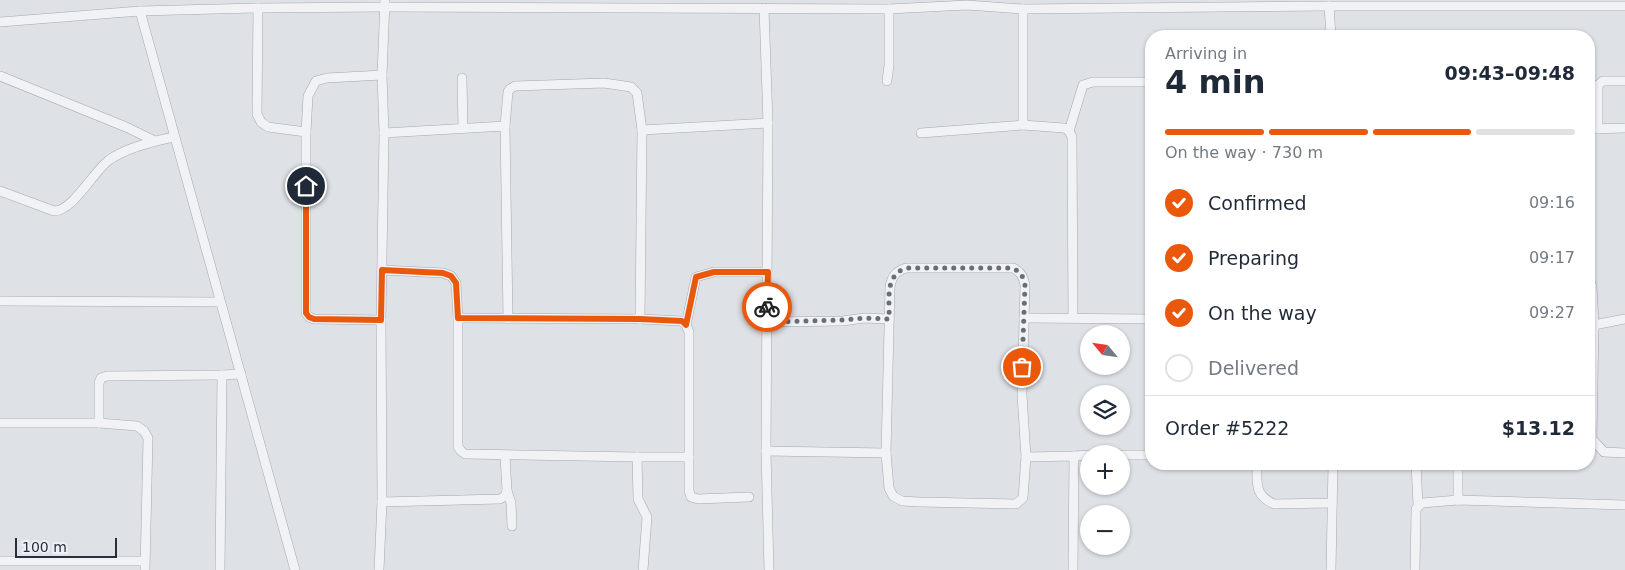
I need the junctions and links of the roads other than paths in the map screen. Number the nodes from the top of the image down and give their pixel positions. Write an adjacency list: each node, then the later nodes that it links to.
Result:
1 (385, 3): 3 (street); 4 (street); 15 (street)
2 (966, 3): 10 (street); 11 (street)
3 (276, 4): 8 (street)
4 (660, 4): 9 (street)
5 (1220, 4): 6 (street); 11 (street)
6 (1329, 6): 7 (street); 14 (street)
7 (1625, 6)
8 (258, 8): 12 (street); 29 (street)
9 (764, 8): 10 (street); 22 (street)
10 (889, 8): 18 (street)
11 (1023, 10): 24 (street)
12 (140, 11): 13 (street); 33 (street)
13 (0, 22)
14 (1331, 30)
15 (382, 75): 29 (street); 31 (street)
16 (0, 76): 34 (street)
17 (462, 78): 25 (street)
18 (887, 81)
19 (1625, 81): 21 (street)
20 (1145, 82): 30 (street)
21 (1595, 111)
22 (768, 123): 28 (street); 37 (street)
23 (505, 126): 25 (street); 28 (street); 43 (street)
24 (1023, 126): 30 (street); 32 (street)
25 (463, 128): 31 (street)
26 (1625, 128): 27 (street)
27 (1595, 129)
28 (642, 130): 44 (street)
29 (306, 132): 48 (street)
30 (1069, 132): 42 (street)
31 (384, 133): 36 (street)
32 (921, 133)
33 (174, 137): 34 (street); 39 (street)
34 (155, 141): 35 (street)
35 (0, 191)
36 (382, 270): 40 (street); 48 (street)
37 (768, 272): 49 (street); 50 (street)
38 (0, 301): 39 (street)
39 (220, 302): 52 (street)
40 (458, 318): 43 (street); 62 (street)
41 (1024, 318): 42 (street); 45 (street); 67 (street)
42 (1073, 318): 46 (street)
43 (508, 319): 44 (street)
44 (640, 319): 50 (street)
45 (889, 319): 49 (street); 58 (street)
46 (1145, 319)
47 (1625, 319): 51 (street)
48 (381, 320): 75 (street)
49 (767, 322): 57 (street)
50 (686, 325): 66 (street)
51 (1595, 325)
52 (241, 374): 53 (street); 84 (street)
53 (222, 375): 55 (street); 83 (street)
54 (0, 423): 55 (street)
55 (99, 423): 82 (street)
56 (1595, 442): 59 (street)
57 (766, 451): 58 (street); 87 (street)
58 (886, 452): 67 (street)
59 (1625, 453)
60 (1145, 454): 61 (street)
61 (1130, 455)
62 (505, 456): 65 (street); 72 (street)
63 (1074, 456): 64 (street); 67 (street); 88 (street)
64 (1080, 456)
65 (637, 457): 66 (street); 86 (street)
66 (689, 457): 73 (street)
67 (1026, 457)
68 (1257, 470): 76 (street)
69 (1332, 470): 76 (street)
70 (1416, 470): 78 (street)
71 (1458, 470): 74 (street)
72 (507, 491): 75 (street); 79 (street)
73 (749, 498)
74 (1458, 500): 77 (street); 78 (street)
75 (382, 502): 85 (street)
76 (1332, 503): 89 (street)
77 (1625, 504)
78 (1418, 505): 90 (street)
79 (512, 526)
80 (0, 561): 81 (street)
81 (99, 565): 82 (street)
82 (145, 566)
83 (220, 570)
84 (295, 570)
85 (379, 570)
86 (643, 570)
87 (769, 570)
88 (1073, 570)
89 (1331, 570)
90 (1415, 570)

